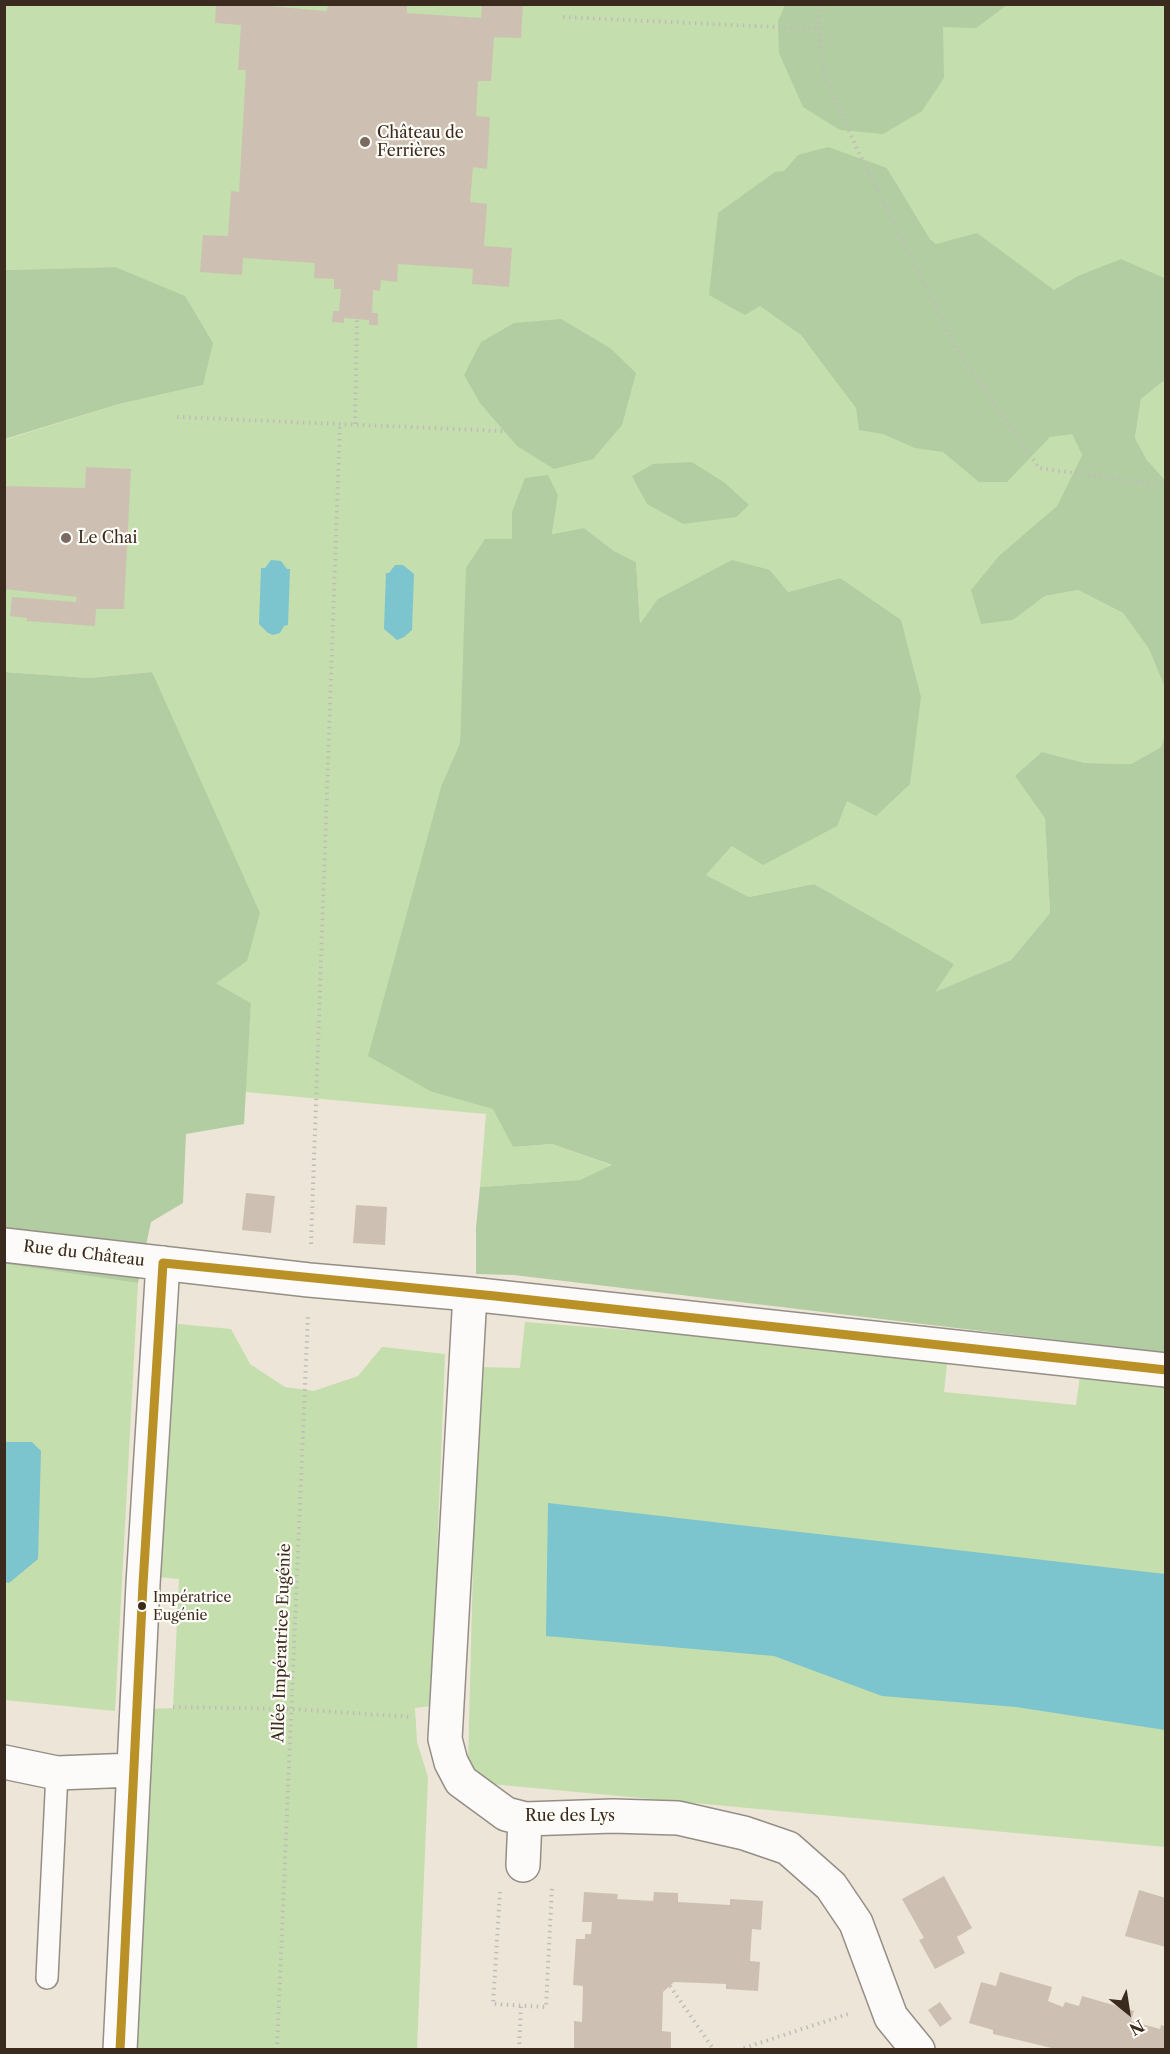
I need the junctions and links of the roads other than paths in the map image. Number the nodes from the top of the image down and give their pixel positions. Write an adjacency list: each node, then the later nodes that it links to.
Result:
1 (4, 1245): 2 (street, Rue du Château)
2 (163, 1263): 3 (street, Rue du Château); 6 (street)
3 (470, 1294): 4 (street, Rue du Château); 8 (street, Rue des Lys)
4 (1166, 1370)
5 (4, 1762): 7 (street)
6 (134, 1770): 7 (street); 11 (street)
7 (57, 1773): 10 (lane)
8 (525, 1819): 9 (street); 12 (street, Rue des Lys)
9 (526, 1874)
10 (47, 1978)
11 (120, 2049)
12 (918, 2049)

